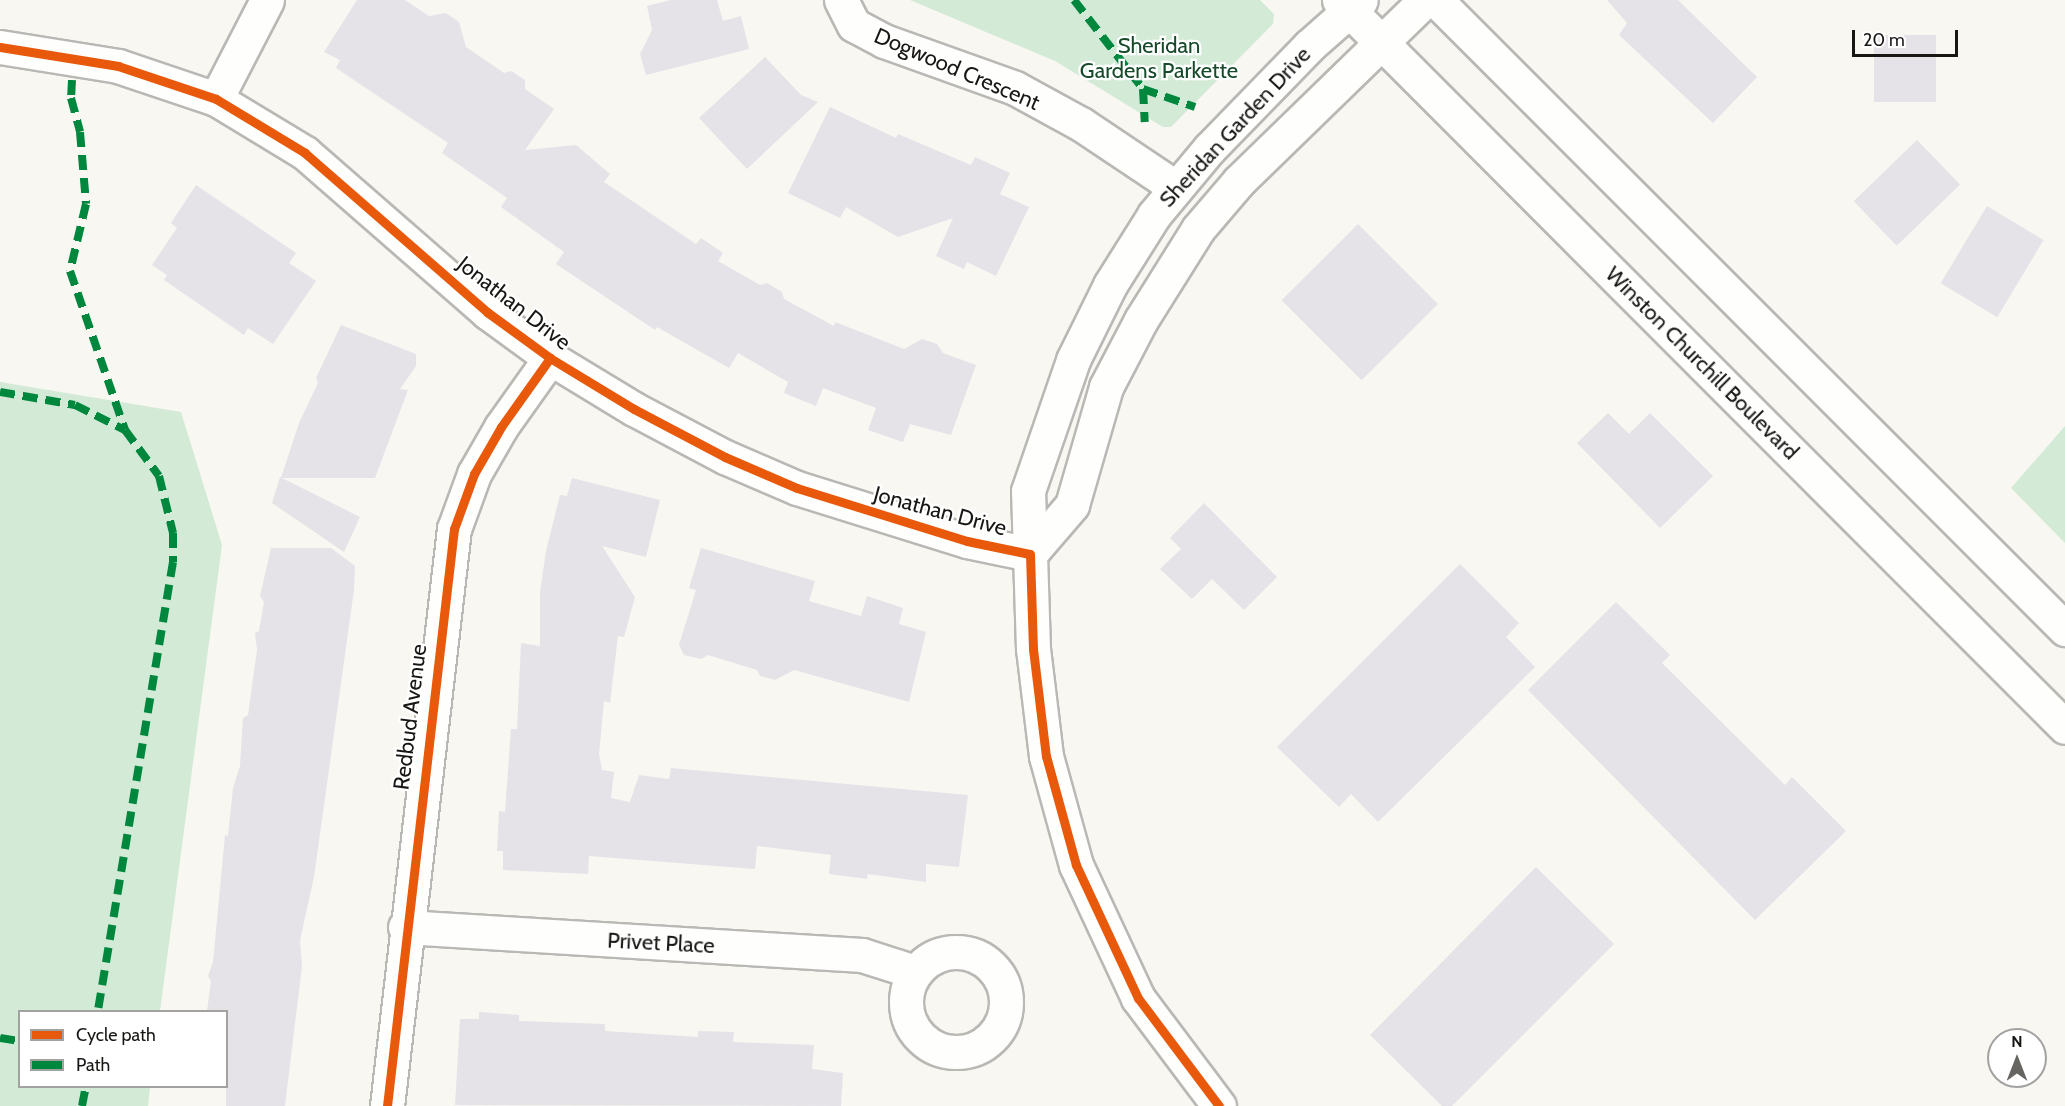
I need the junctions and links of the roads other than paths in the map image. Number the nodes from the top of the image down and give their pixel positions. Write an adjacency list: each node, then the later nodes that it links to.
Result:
1 (267, 0): 8 (street)
2 (841, 0): 9 (street, Dogwood Crescent)
3 (1425, 0): 6 (street, Sheridan Garden Drive)
4 (1436, 0): 12 (street)
5 (1350, 3): 6 (street, Winston Churchill Boulevard); 9 (street, Sheridan Garden Drive)
6 (1381, 41): 11 (street, Sheridan Garden Drive); 13 (street, Winston Churchill Boulevard)
7 (0, 47): 8 (street, Jonathan Drive)
8 (216, 99): 10 (street, Jonathan Drive)
9 (1175, 187): 11 (street, Sheridan Garden Drive)
10 (550, 358): 11 (street, Jonathan Drive); 14 (street, Redbud Avenue)
11 (1030, 554): 17 (street, Sheridan Garden Drive)
12 (2065, 629)
13 (2065, 727)
14 (405, 927): 15 (street, Privet Place); 16 (street, Redbud Avenue)
15 (915, 972)
16 (387, 1106)
17 (1219, 1106)

